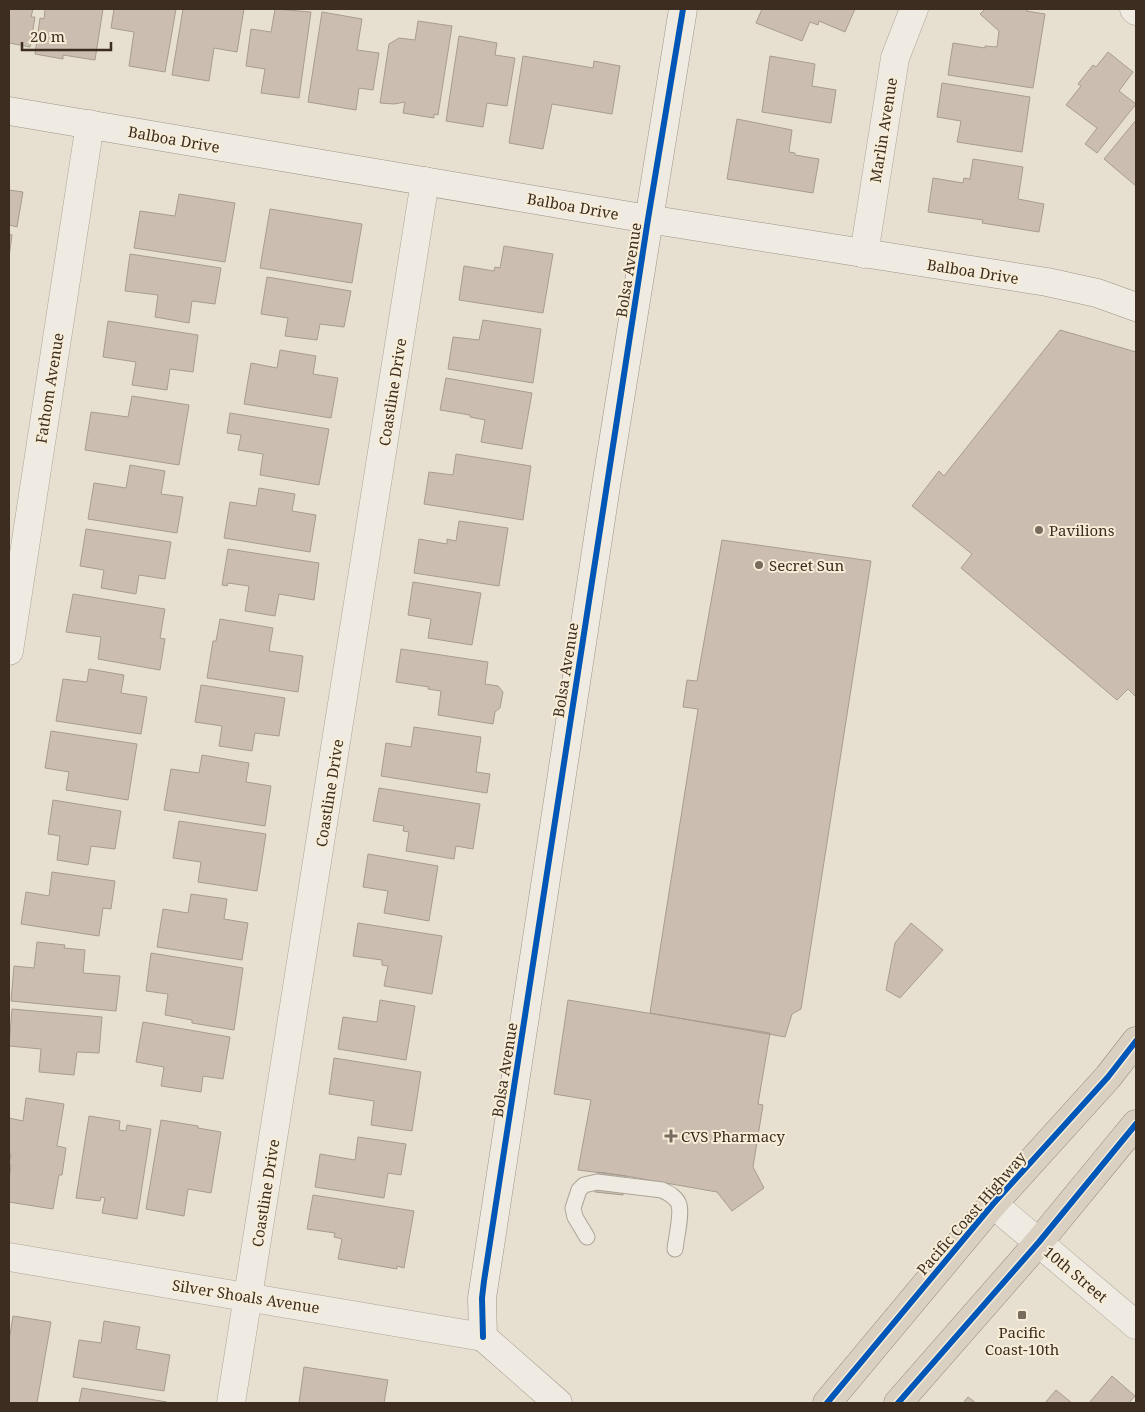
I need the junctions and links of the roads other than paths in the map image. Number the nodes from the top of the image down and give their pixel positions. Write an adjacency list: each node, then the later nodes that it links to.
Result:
1 (683, 9): 6 (street, Bolsa Avenue)
2 (914, 9): 7 (street, Marlin Avenue)
3 (9, 112): 4 (street, Balboa Drive)
4 (90, 124): 5 (street, Balboa Drive); 9 (street, Fathom Avenue)
5 (425, 182): 6 (street, Balboa Drive); 17 (street, Coastline Drive)
6 (648, 219): 7 (street, Balboa Drive); 19 (street, Bolsa Avenue)
7 (864, 254): 8 (street, Balboa Drive)
8 (1136, 306)
9 (9, 651)
10 (1136, 1042): 12 (highway, Pacific Coast Highway)
11 (1136, 1124): 14 (highway)
12 (993, 1204): 14 (street, 10th Street); 22 (highway, Pacific Coast Highway)
13 (587, 1238): 15 (lane)
14 (1038, 1242): 18 (street, 10th Street); 23 (highway)
15 (675, 1249)
16 (9, 1257): 17 (street, Silver Shoals Avenue)
17 (248, 1296): 19 (street, Silver Shoals Avenue); 20 (street, Coastline Drive)
18 (1136, 1325)
19 (483, 1336): 21 (street)
20 (231, 1403)
21 (558, 1403)
22 (827, 1403)
23 (898, 1403)

